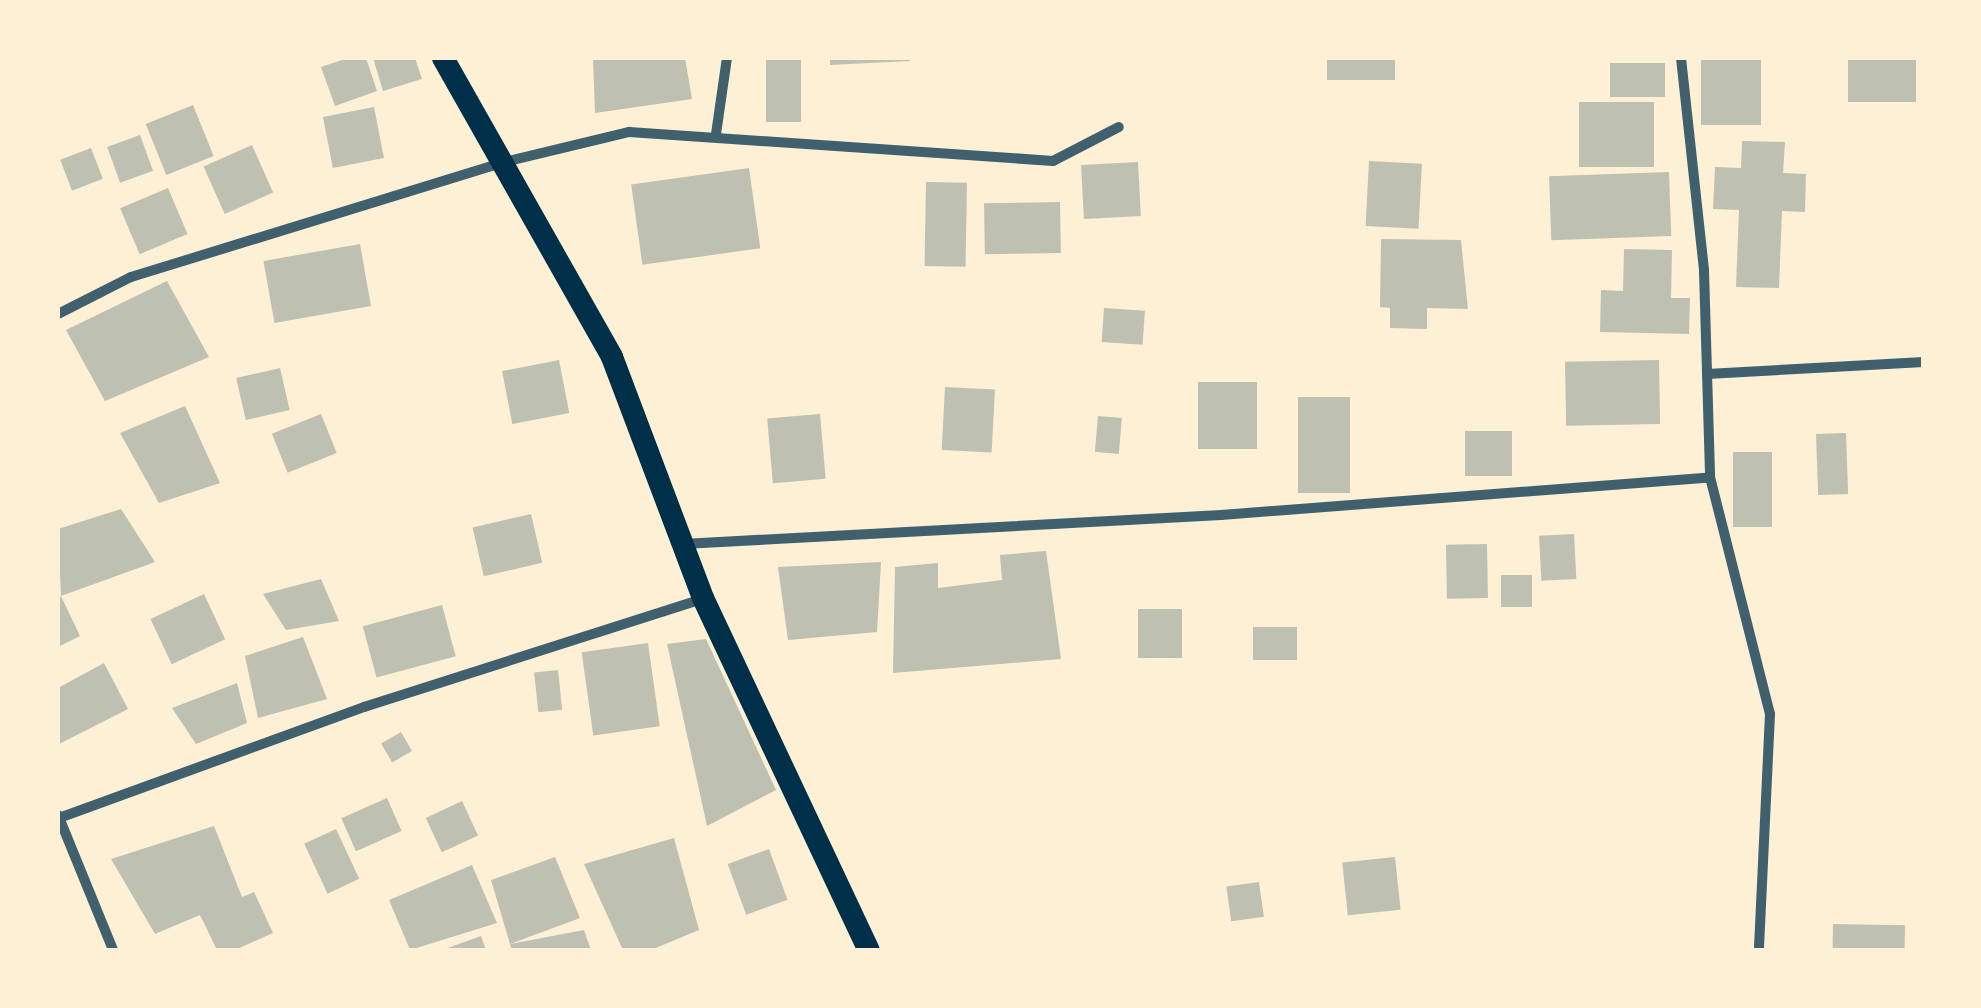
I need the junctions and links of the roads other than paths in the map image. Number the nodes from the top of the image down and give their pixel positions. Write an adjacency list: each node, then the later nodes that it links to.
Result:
1 (443, 58): 6 (main road)
2 (727, 58): 5 (street)
3 (1682, 58): 9 (street)
4 (1119, 127): 5 (street)
5 (716, 134): 6 (street)
6 (504, 162): 7 (street); 11 (main road)
7 (58, 314)
8 (1924, 362): 9 (street)
9 (1707, 374): 10 (street)
10 (1710, 478): 11 (street); 16 (street)
11 (682, 544): 12 (main road)
12 (703, 598): 13 (street); 15 (main road)
13 (58, 816): 14 (street)
14 (113, 950)
15 (869, 950)
16 (1759, 950)

